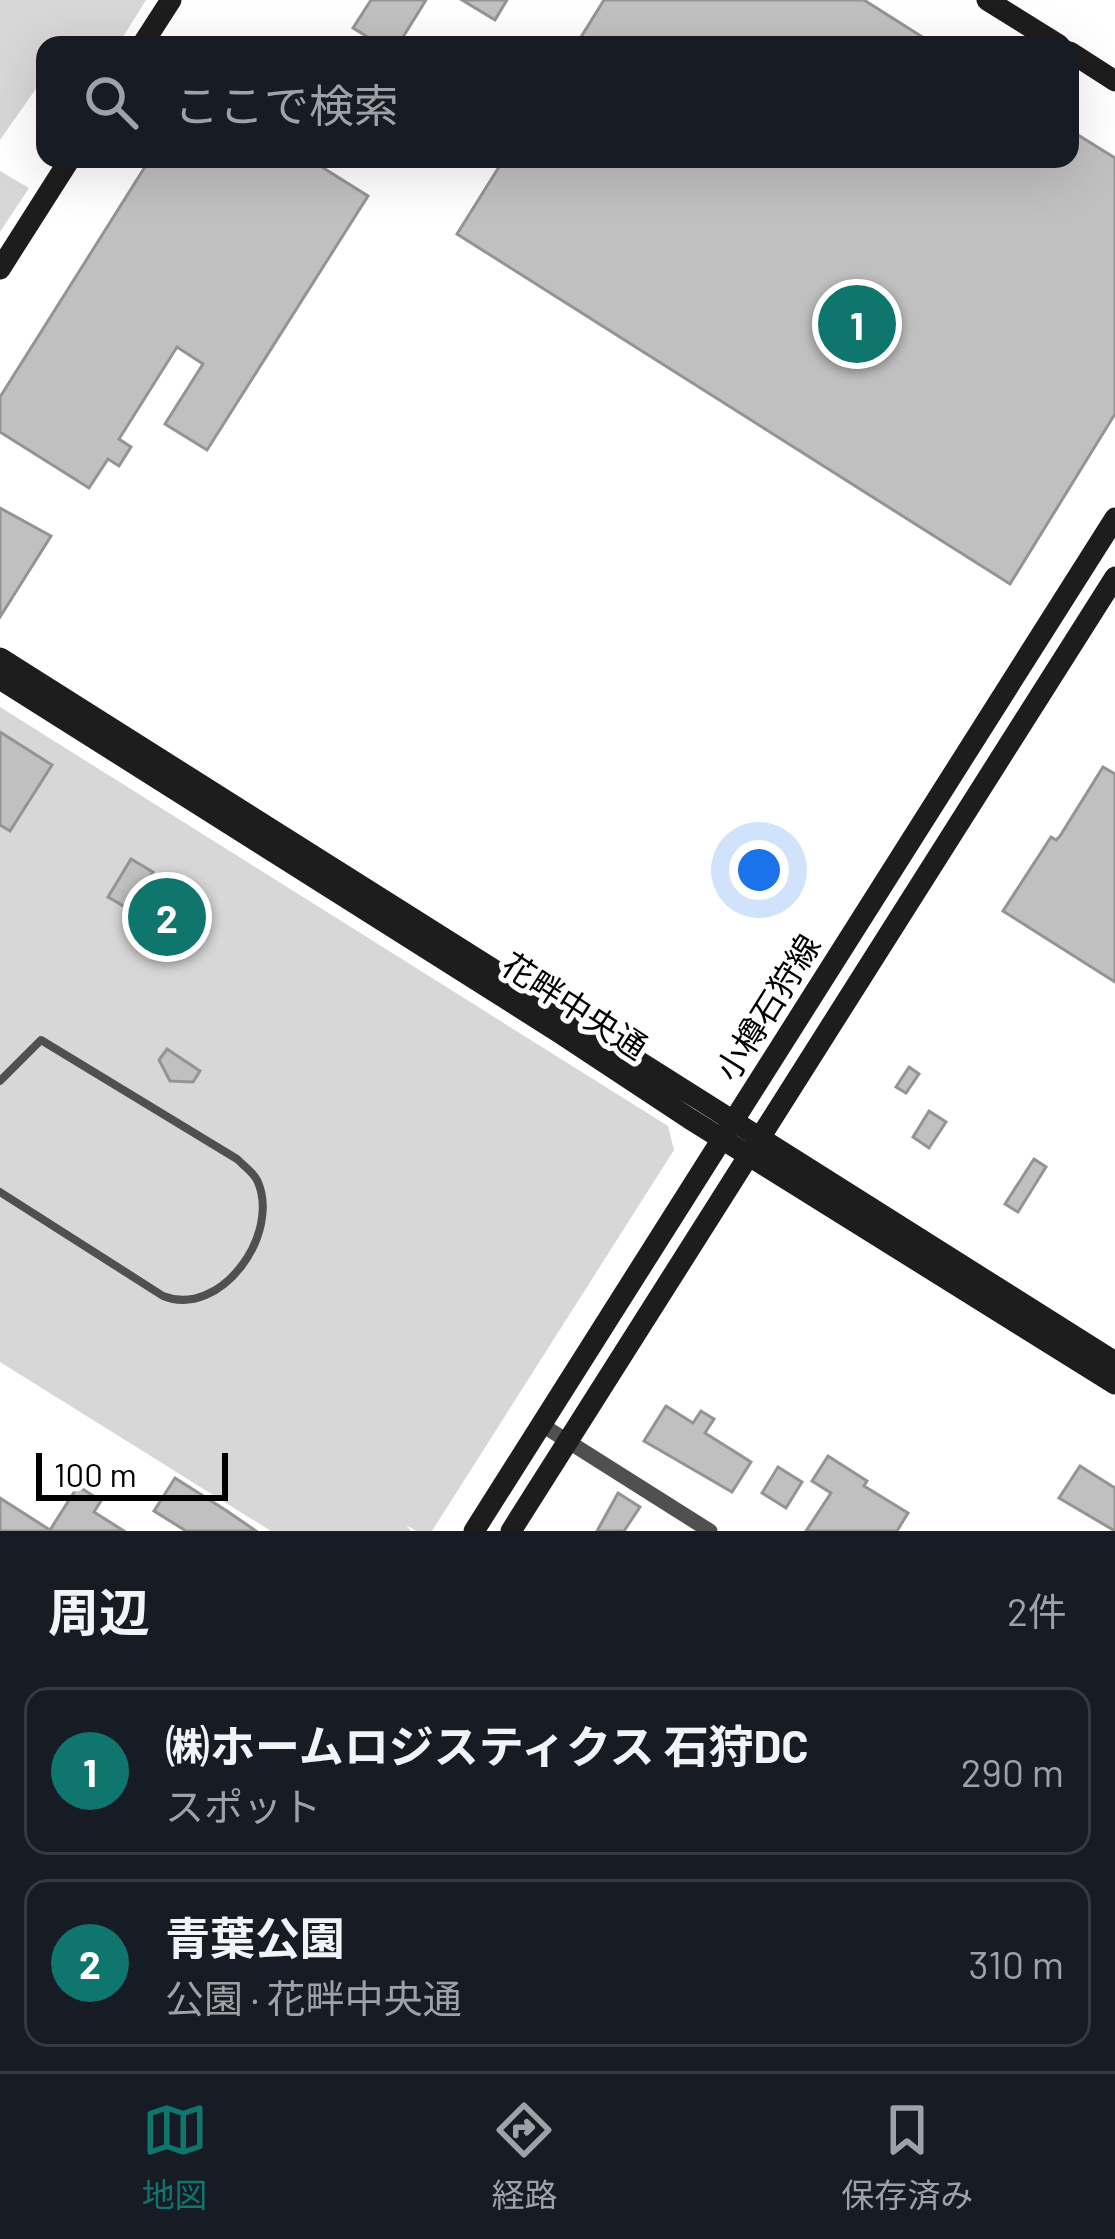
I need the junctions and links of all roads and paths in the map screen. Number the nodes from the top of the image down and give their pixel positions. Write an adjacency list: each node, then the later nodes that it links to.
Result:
1 (171, 0): 3 (street)
2 (987, 0): 4 (street)
3 (148, 36)
4 (1045, 36)
5 (1079, 58): 6 (street)
6 (1115, 81)
7 (64, 168): 8 (street)
8 (0, 269)
9 (1115, 518): 14 (street, 小樽石狩線)
10 (1115, 577): 15 (street, 小樽石狩線)
11 (0, 658): 14 (street, 花畔中央通)
12 (0, 679): 16 (street, 花畔中央通)
13 (0, 1081): 18 (lane)
14 (735, 1119): 15 (street, 花畔中央通); 16 (street, 小樽石狩線)
15 (761, 1136): 17 (street, 小樽石狩線); 19 (street, 花畔中央通)
16 (722, 1139): 17 (street, 花畔中央通); 21 (street, 小樽石狩線)
17 (748, 1155): 20 (street, 花畔中央通); 22 (street, 小樽石狩線)
18 (0, 1192)
19 (1115, 1362)
20 (1115, 1384)
21 (542, 1425): 22 (street); 23 (street, 小樽石狩線)
22 (568, 1441): 24 (street, 小樽石狩線); 25 (street)
23 (474, 1531)
24 (511, 1531)
25 (710, 1531)

